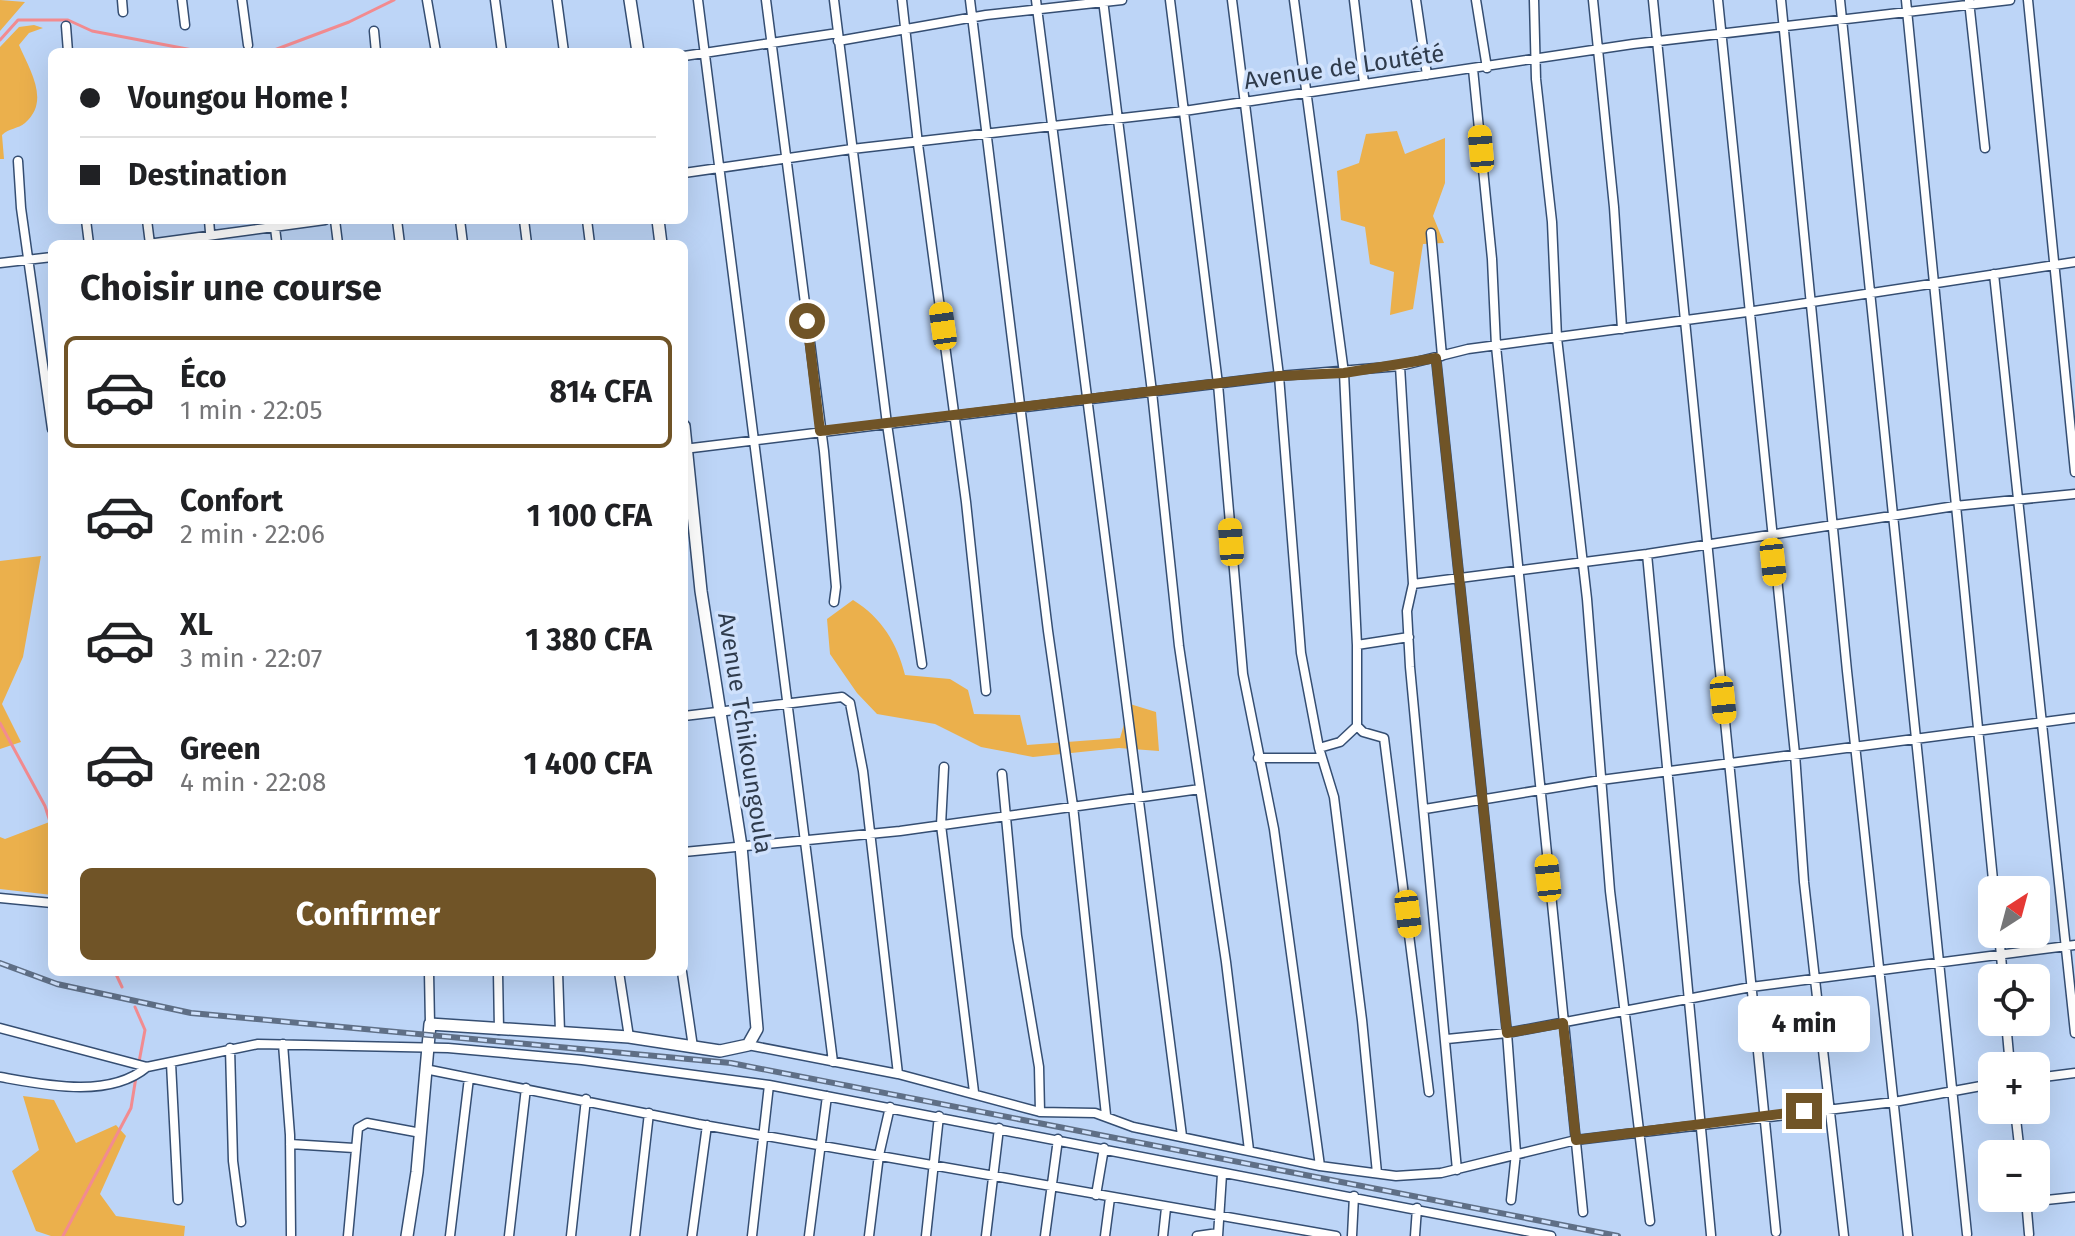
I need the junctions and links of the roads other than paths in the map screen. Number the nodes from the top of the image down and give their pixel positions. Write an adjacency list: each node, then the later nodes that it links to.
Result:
1 (122, 0): 32 (street)
2 (182, 0): 36 (street)
3 (242, 0): 45 (street)
4 (427, 0): 48 (street)
5 (495, 0): 49 (street)
6 (557, 0): 50 (street)
7 (630, 0): 51 (street)
8 (698, 0): 53 (street)
9 (766, 0): 44 (street)
10 (834, 0): 42 (street)
11 (902, 0): 39 (street)
12 (970, 0): 34 (street)
13 (1122, 0): 29 (street)
14 (1170, 0): 62 (street)
15 (1232, 0): 61 (street)
16 (1294, 0): 60 (street)
17 (1354, 0): 59 (street)
18 (1416, 0): 58 (street)
19 (1476, 0): 56 (street)
20 (1534, 0): 55 (street)
21 (1593, 0): 52 (street)
22 (1653, 0): 43 (street)
23 (1718, 0): 41 (street)
24 (1781, 0): 38 (street)
25 (1840, 0): 35 (street)
26 (1906, 0): 33 (street)
27 (2010, 0): 30 (street, Avenue de Loutété)
28 (2028, 0): 80 (street)
29 (1103, 1): 31 (street); 63 (street)
30 (1969, 2): 33 (street, Avenue de Loutété); 67 (street)
31 (1037, 5): 34 (street); 64 (street)
32 (123, 12)
33 (1907, 12): 35 (street, Avenue de Loutété); 82 (street)
34 (971, 18): 39 (street); 65 (street)
35 (1842, 20): 38 (street, Avenue de Loutété); 83 (street)
36 (185, 25)
37 (66, 26): 46 (street)
38 (1783, 27): 41 (street, Avenue de Loutété); 84 (street)
39 (906, 29): 42 (street); 66 (street)
40 (374, 31): 47 (street)
41 (1720, 34): 43 (street, Avenue de Loutété); 85 (street)
42 (838, 37): 44 (street); 68 (street)
43 (1657, 41): 52 (street, Avenue de Loutété); 86 (street)
44 (771, 44): 53 (street); 69 (street)
45 (248, 45)
46 (68, 48)
47 (376, 48)
48 (435, 48)
49 (501, 48)
50 (563, 48)
51 (637, 48)
52 (1599, 50): 55 (street, Avenue de Loutété); 87 (street)
53 (706, 53): 54 (street); 71 (street)
54 (688, 55)
55 (1537, 61): 56 (street, Avenue de Loutété); 88 (street)
56 (1487, 68): 57 (street, Avenue de Loutété)
57 (1473, 69): 58 (street, Avenue de Loutété); 89 (street)
58 (1427, 75): 59 (street, Avenue de Loutété)
59 (1364, 83): 60 (street, Avenue de Loutété)
60 (1306, 92): 61 (street, Avenue de Loutété); 92 (street)
61 (1245, 102): 62 (street, Avenue de Loutété); 93 (street)
62 (1184, 111): 63 (street, Avenue de Loutété); 94 (street)
63 (1117, 119): 64 (street, Avenue de Loutété); 95 (street)
64 (1052, 128): 65 (street, Avenue de Loutété); 97 (street)
65 (986, 136): 66 (street, Avenue de Loutété); 98 (street)
66 (918, 144): 68 (street, Avenue de Loutété); 99 (street)
67 (1985, 148)
68 (852, 149): 69 (street, Avenue de Loutété); 100 (street)
69 (784, 158): 71 (street, Avenue de Loutété); 101 (street)
70 (18, 161): 77 (street)
71 (720, 169): 72 (street, Avenue de Loutété); 102 (street)
72 (688, 173)
73 (271, 224): 75 (street)
74 (1431, 233): 90 (street)
75 (210, 240)
76 (48, 258): 77 (street)
77 (29, 260): 79 (street); 96 (street)
78 (2075, 262): 80 (street)
79 (0, 263)
80 (2055, 265): 81 (street); 104 (street)
81 (1994, 274): 82 (street); 107 (street)
82 (1933, 285): 83 (street); 108 (street)
83 (1870, 293): 84 (street); 109 (street)
84 (1813, 301): 85 (street); 110 (street)
85 (1747, 312): 86 (street); 111 (street)
86 (1685, 320): 87 (street); 112 (street)
87 (1622, 329): 88 (street)
88 (1557, 338): 89 (street); 114 (street)
89 (1496, 346): 90 (street); 115 (street)
90 (1439, 357): 91 (street); 116 (street)
91 (1400, 366): 92 (street); 117 (street)
92 (1344, 373): 93 (street); 120 (street)
93 (1279, 376): 94 (street); 132 (street)
94 (1218, 384): 95 (street); 134 (street)
95 (1152, 392): 97 (street); 140 (street)
96 (48, 400)
97 (1087, 400): 98 (street); 142 (street)
98 (1021, 408): 99 (street); 144 (street)
99 (955, 417): 100 (street); 122 (street)
100 (887, 424): 101 (street); 121 (street)
101 (820, 431): 102 (street); 118 (street)
102 (757, 440): 103 (street); 123 (street)
103 (688, 449)
104 (2075, 472)
105 (688, 476): 124 (street, Avenue Tchikoungoula)
106 (2075, 494): 107 (street)
107 (2020, 501): 108 (street); 127 (street)
108 (1955, 506): 109 (street); 129 (street)
109 (1892, 516): 110 (street); 130 (street)
110 (1832, 524): 111 (street); 131 (street)
111 (1770, 534): 112 (street); 133 (street)
112 (1708, 543): 113 (street); 135 (street)
113 (1647, 554): 114 (street); 137 (street)
114 (1580, 561): 115 (street); 139 (street)
115 (1519, 571): 116 (street); 141 (street)
116 (1458, 578): 117 (street); 143 (street)
117 (1413, 584): 119 (street)
118 (834, 602)
119 (1409, 637): 120 (street); 145 (street)
120 (1357, 645): 128 (street)
121 (922, 664)
122 (986, 691)
123 (790, 703): 124 (street); 148 (street); 149 (street)
124 (720, 711): 125 (street); 150 (street, Avenue Tchikoungoula)
125 (688, 715)
126 (2075, 718): 127 (street)
127 (2043, 722): 129 (street); 156 (street)
128 (1357, 726): 132 (street); 198 (street)
129 (1979, 729): 130 (street); 152 (street)
130 (1916, 739): 131 (street); 160 (street)
131 (1855, 745): 133 (street); 161 (street)
132 (1321, 753): 134 (street); 228 (street)
133 (1795, 754): 135 (street); 167 (street)
134 (1258, 758): 226 (street)
135 (1729, 763): 137 (street); 168 (street)
136 (944, 767): 147 (street)
137 (1666, 773): 139 (street); 169 (street)
138 (1002, 774): 146 (street)
139 (1601, 780): 141 (street); 170 (street)
140 (1200, 789): 142 (street); 222 (street)
141 (1539, 790): 143 (street); 171 (street)
142 (1136, 798): 144 (street); 215 (street)
143 (1480, 801): 145 (street); 175 (street)
144 (1073, 806): 146 (street); 206 (street)
145 (1425, 809): 179 (street)
146 (1007, 815): 147 (street); 204 (street)
147 (941, 825): 148 (street); 197 (street)
148 (870, 835): 149 (street); 189 (street)
149 (804, 840): 150 (street); 184 (street)
150 (741, 846): 151 (street); 181 (street, Avenue Tchikoungoula)
151 (688, 852)
152 (1993, 876)
153 (0, 898): 154 (street)
154 (48, 903)
155 (2075, 945): 156 (street)
156 (2064, 947): 158 (street); 176 (street)
157 (2000, 948): 158 (street)
158 (2001, 956): 159 (street); 160 (street)
159 (2002, 964)
160 (1940, 965): 161 (street); 196 (street)
161 (1881, 972): 167 (street); 201 (street)
162 (429, 976): 177 (street)
163 (498, 976): 173 (street)
164 (558, 976): 174 (street)
165 (620, 976): 178 (street)
166 (683, 976): 182 (street)
167 (1815, 979): 168 (street); 203 (street)
168 (1751, 987): 169 (street); 208 (street)
169 (1687, 998): 170 (street); 210 (street)
170 (1626, 1013): 171 (street); 213 (street)
171 (1563, 1023): 175 (street); 217 (street)
172 (0, 1028): 186 (street)
173 (499, 1030): 174 (street); 177 (street)
174 (560, 1032): 178 (street)
175 (1507, 1033): 179 (street); 223 (street)
176 (2075, 1033)
177 (428, 1036): 180 (street); 187 (street); 193 (street)
178 (629, 1037): 182 (street)
179 (1447, 1039): 227 (street)
180 (283, 1044): 183 (street); 218 (street)
181 (748, 1045): 182 (street); 184 (street)
182 (693, 1047)
183 (230, 1048): 185 (street); 245 (street)
184 (833, 1062): 189 (street)
185 (171, 1063): 186 (street); 237 (street)
186 (147, 1067): 191 (street)
187 (425, 1069): 192 (street); 212 (street)
188 (2075, 1073): 190 (street)
189 (898, 1074): 197 (street)
190 (2050, 1076)
191 (0, 1077)
192 (469, 1078): 195 (street); 256 (street)
193 (769, 1085): 199 (street); 214 (street)
194 (1978, 1086): 196 (street)
195 (526, 1088): 200 (street); 257 (street)
196 (1954, 1090): 201 (street); 249 (street)
197 (974, 1092): 204 (street)
198 (1429, 1092)
199 (827, 1096): 202 (street); 219 (street)
200 (586, 1099): 205 (street); 258 (street)
201 (1894, 1102): 203 (street); 276 (street)
202 (890, 1107): 207 (street); 224 (street)
203 (1830, 1109): 208 (street); 275 (street)
204 (1040, 1112): 206 (street)
205 (649, 1113): 209 (street); 259 (street)
206 (1106, 1115): 215 (street)
207 (939, 1116): 211 (street); 225 (street)
208 (1767, 1116): 210 (street); 248 (street)
209 (707, 1125): 214 (street); 260 (street)
210 (1702, 1125): 213 (street); 253 (street)
211 (999, 1128): 216 (street); 230 (street)
212 (421, 1133): 220 (street); 255 (street)
213 (1640, 1133): 217 (street); 244 (street)
214 (762, 1135): 219 (street); 261 (street)
215 (1182, 1136): 222 (street)
216 (1058, 1139): 221 (street); 231 (street)
217 (1576, 1140): 223 (street); 241 (street)
218 (290, 1144): 220 (street); 251 (street)
219 (819, 1146): 224 (street); 262 (street)
220 (354, 1148): 254 (street)
221 (1104, 1148): 229 (street); 232 (street)
222 (1249, 1150): 226 (street)
223 (1516, 1153): 227 (street); 238 (street)
224 (879, 1155): 225 (street); 263 (street)
225 (934, 1166): 230 (street); 264 (street)
226 (1320, 1166): 228 (street)
227 (1457, 1170): 228 (street)
228 (1377, 1173)
229 (1222, 1174): 233 (street); 243 (street)
230 (993, 1176): 231 (street); 265 (street)
231 (1051, 1187): 232 (street); 266 (street)
232 (1096, 1195): 235 (street)
233 (1354, 1196): 240 (street); 271 (street)
234 (2075, 1197): 236 (street)
235 (1110, 1198): 239 (street); 267 (street)
236 (2050, 1199)
237 (178, 1200)
238 (1511, 1200)
239 (1166, 1208): 243 (street); 268 (street)
240 (1417, 1208): 246 (street); 272 (street)
241 (1583, 1212)
242 (2027, 1212): 250 (street)
243 (1219, 1216): 247 (street); 252 (street)
244 (1650, 1221)
245 (241, 1222)
246 (1495, 1224): 273 (street); 274 (street)
247 (1279, 1232): 270 (street)
248 (1776, 1232)
249 (1967, 1234)
250 (2029, 1234)
251 (291, 1235)
252 (1218, 1235): 269 (street)
253 (1711, 1235)
254 (348, 1236)
255 (407, 1236)
256 (450, 1236)
257 (509, 1236)
258 (571, 1236)
259 (635, 1236)
260 (692, 1236)
261 (752, 1236)
262 (809, 1236)
263 (869, 1236)
264 (926, 1236)
265 (986, 1236)
266 (1045, 1236)
267 (1105, 1236)
268 (1163, 1236)
269 (1197, 1236)
270 (1336, 1236)
271 (1352, 1236)
272 (1415, 1236)
273 (1496, 1236)
274 (1551, 1236)
275 (1844, 1236)
276 (1908, 1236)

